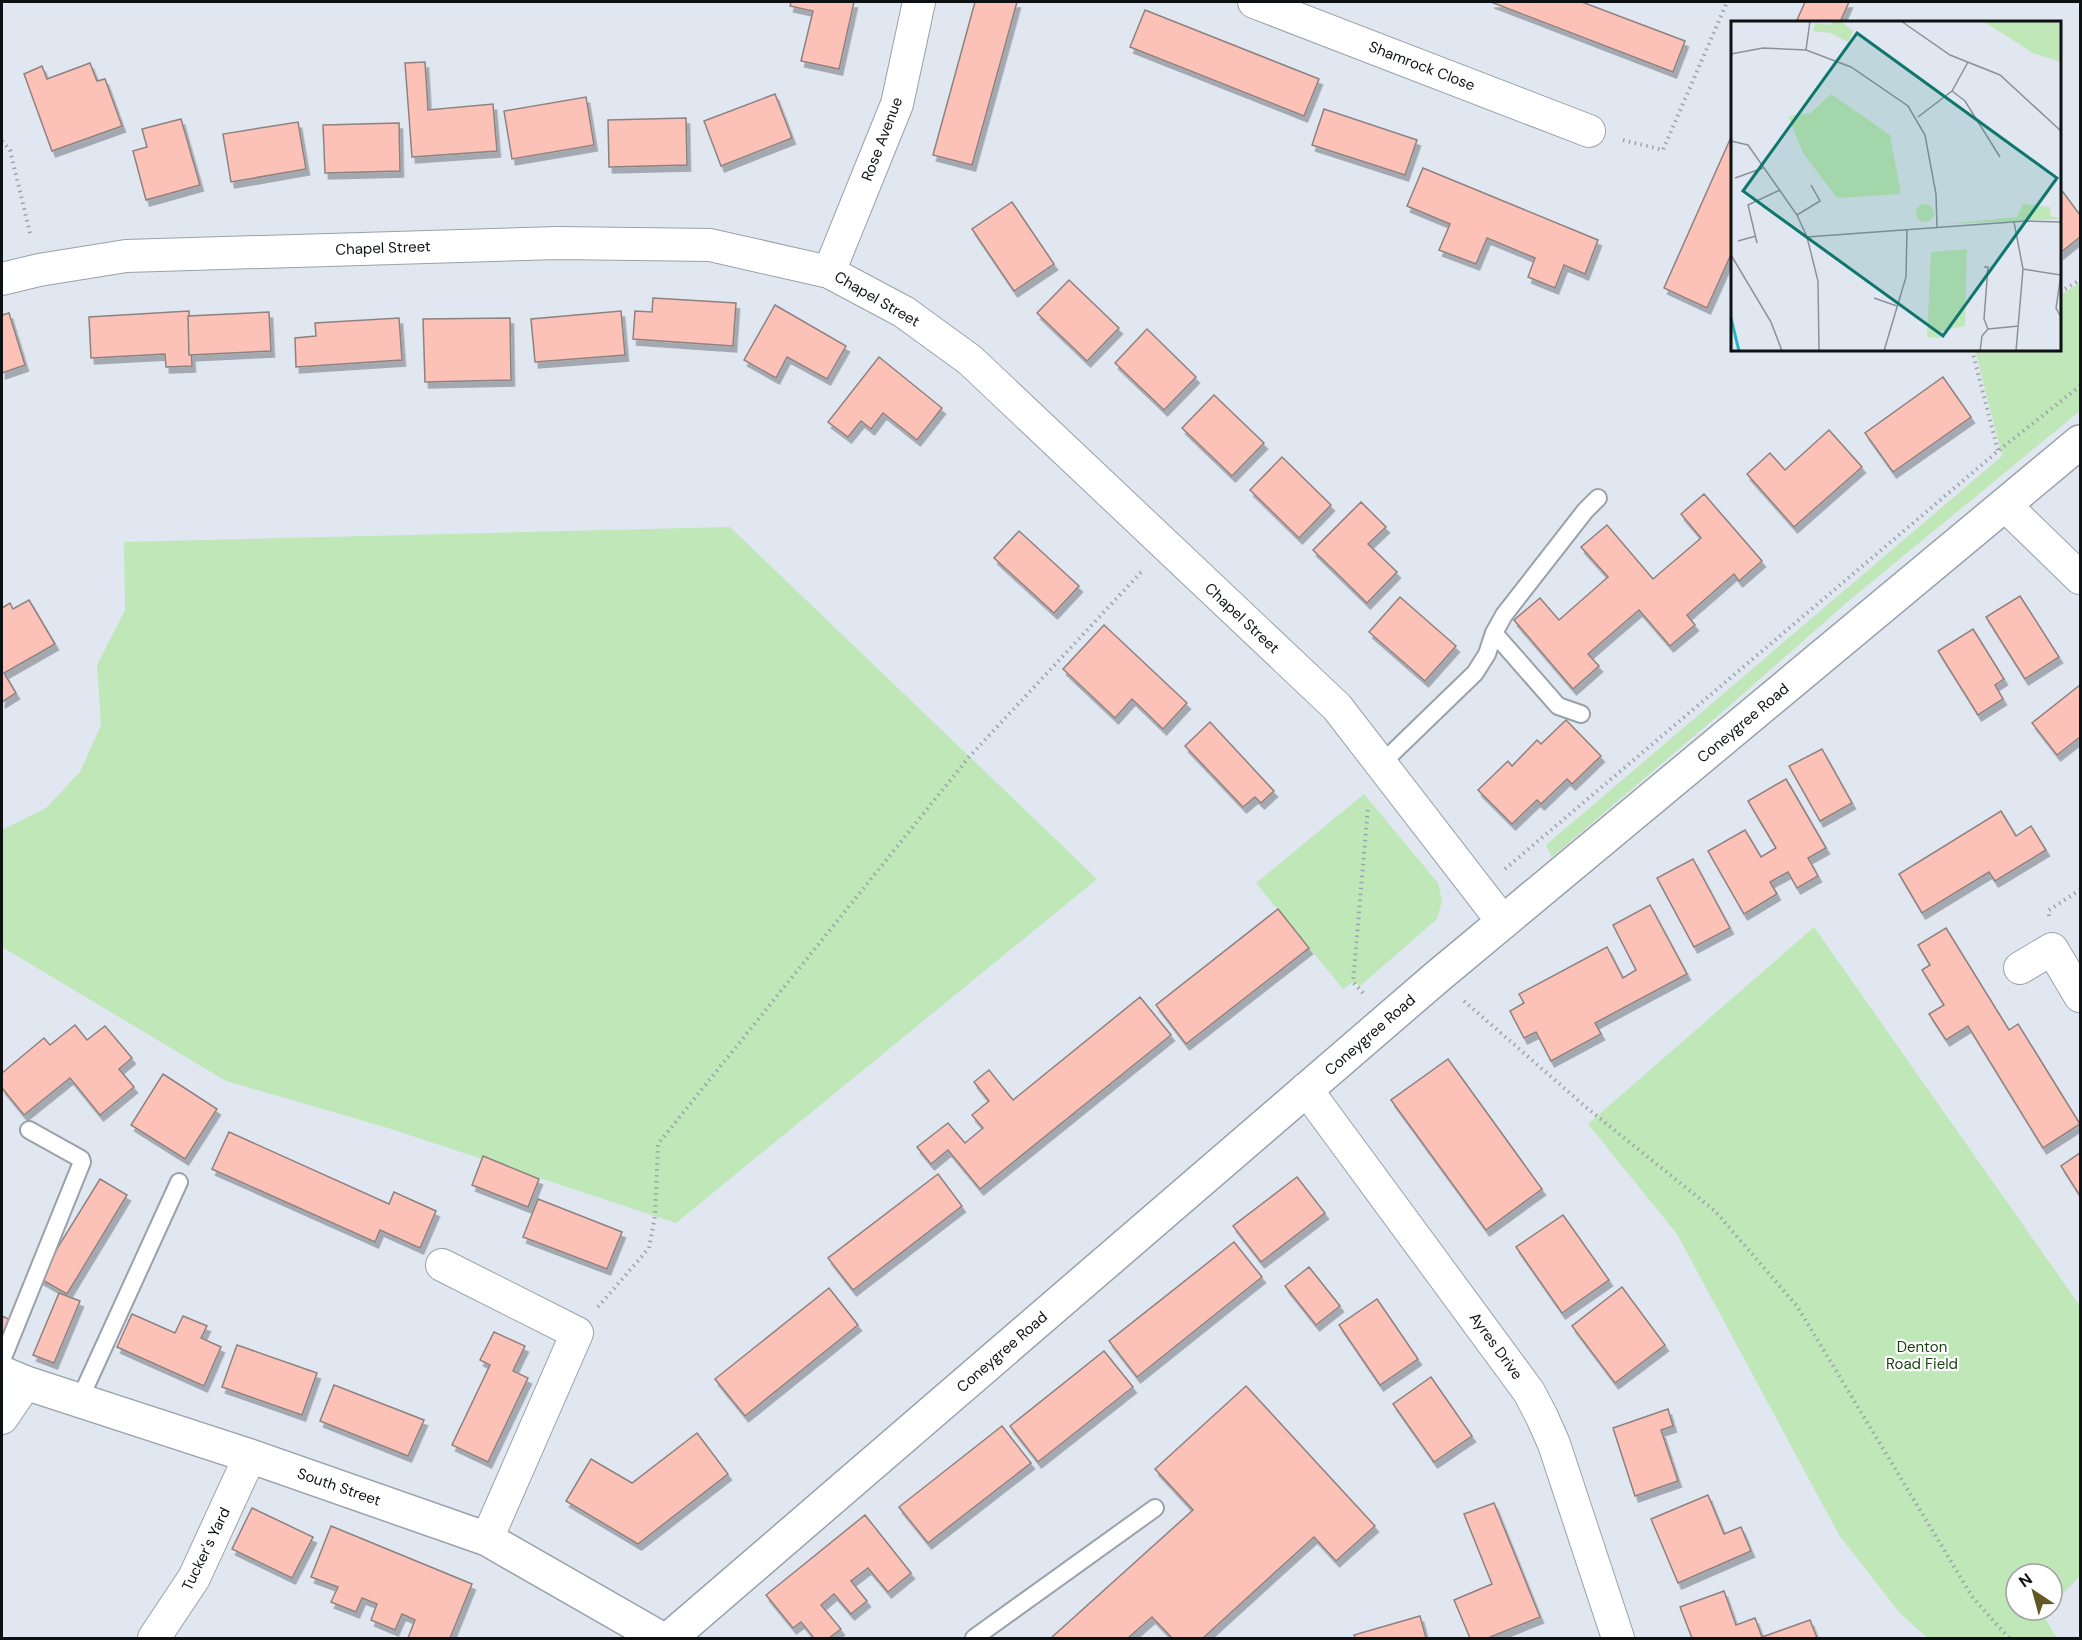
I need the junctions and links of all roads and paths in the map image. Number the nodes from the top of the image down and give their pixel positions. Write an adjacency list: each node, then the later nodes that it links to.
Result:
1 (919, 2): 7 (street, Rose Avenue)
2 (1254, 2): 4 (street, Shamrock Close)
3 (1727, 2): 4 (path)
4 (1589, 131)
5 (2, 141): 6 (path)
6 (39, 270): 7 (street, Chapel Street); 8 (street, Chapel Street)
7 (829, 272): 17 (street, Chapel Street)
8 (2, 279)
9 (2080, 280): 10 (path)
10 (2061, 291)
11 (1972, 351): 14 (path)
12 (2080, 386): 14 (path)
13 (2080, 442): 16 (street, Coneygree Road)
14 (1998, 451): 23 (path)
15 (1598, 498): 19 (lane)
16 (2006, 506): 18 (street); 24 (street, Coneygree Road)
17 (1166, 546): 21 (street, Chapel Street); 33 (path)
18 (2080, 578)
19 (1494, 633): 20 (lane); 21 (lane)
20 (1581, 714)
21 (1381, 764): 23 (street, Chapel Street)
22 (1369, 798): 28 (path)
23 (1479, 891): 24 (street, Chapel Street)
24 (1503, 922): 26 (street, Coneygree Road)
25 (2020, 968): 27 (street)
26 (1437, 977): 28 (street, Coneygree Road); 46 (path)
27 (2080, 996)
28 (1387, 1021): 29 (street, Coneygree Road)
29 (1306, 1089): 43 (street, Coneygree Road); 45 (street, Ayres Drive)
30 (29, 1130): 34 (lane)
31 (179, 1182): 36 (lane)
32 (442, 1265): 33 (street)
33 (577, 1333): 40 (street)
34 (2, 1360)
35 (14, 1378): 36 (street, South Street); 37 (street)
36 (79, 1401): 38 (street, South Street)
37 (2, 1418)
38 (250, 1456): 40 (street, South Street); 41 (street, Tucker's Yard)
39 (1155, 1509): 44 (lane)
40 (487, 1539): 42 (street, South Street)
41 (154, 1638)
42 (660, 1638)
43 (670, 1638)
44 (974, 1638)
45 (1618, 1638)
46 (2009, 1638)

